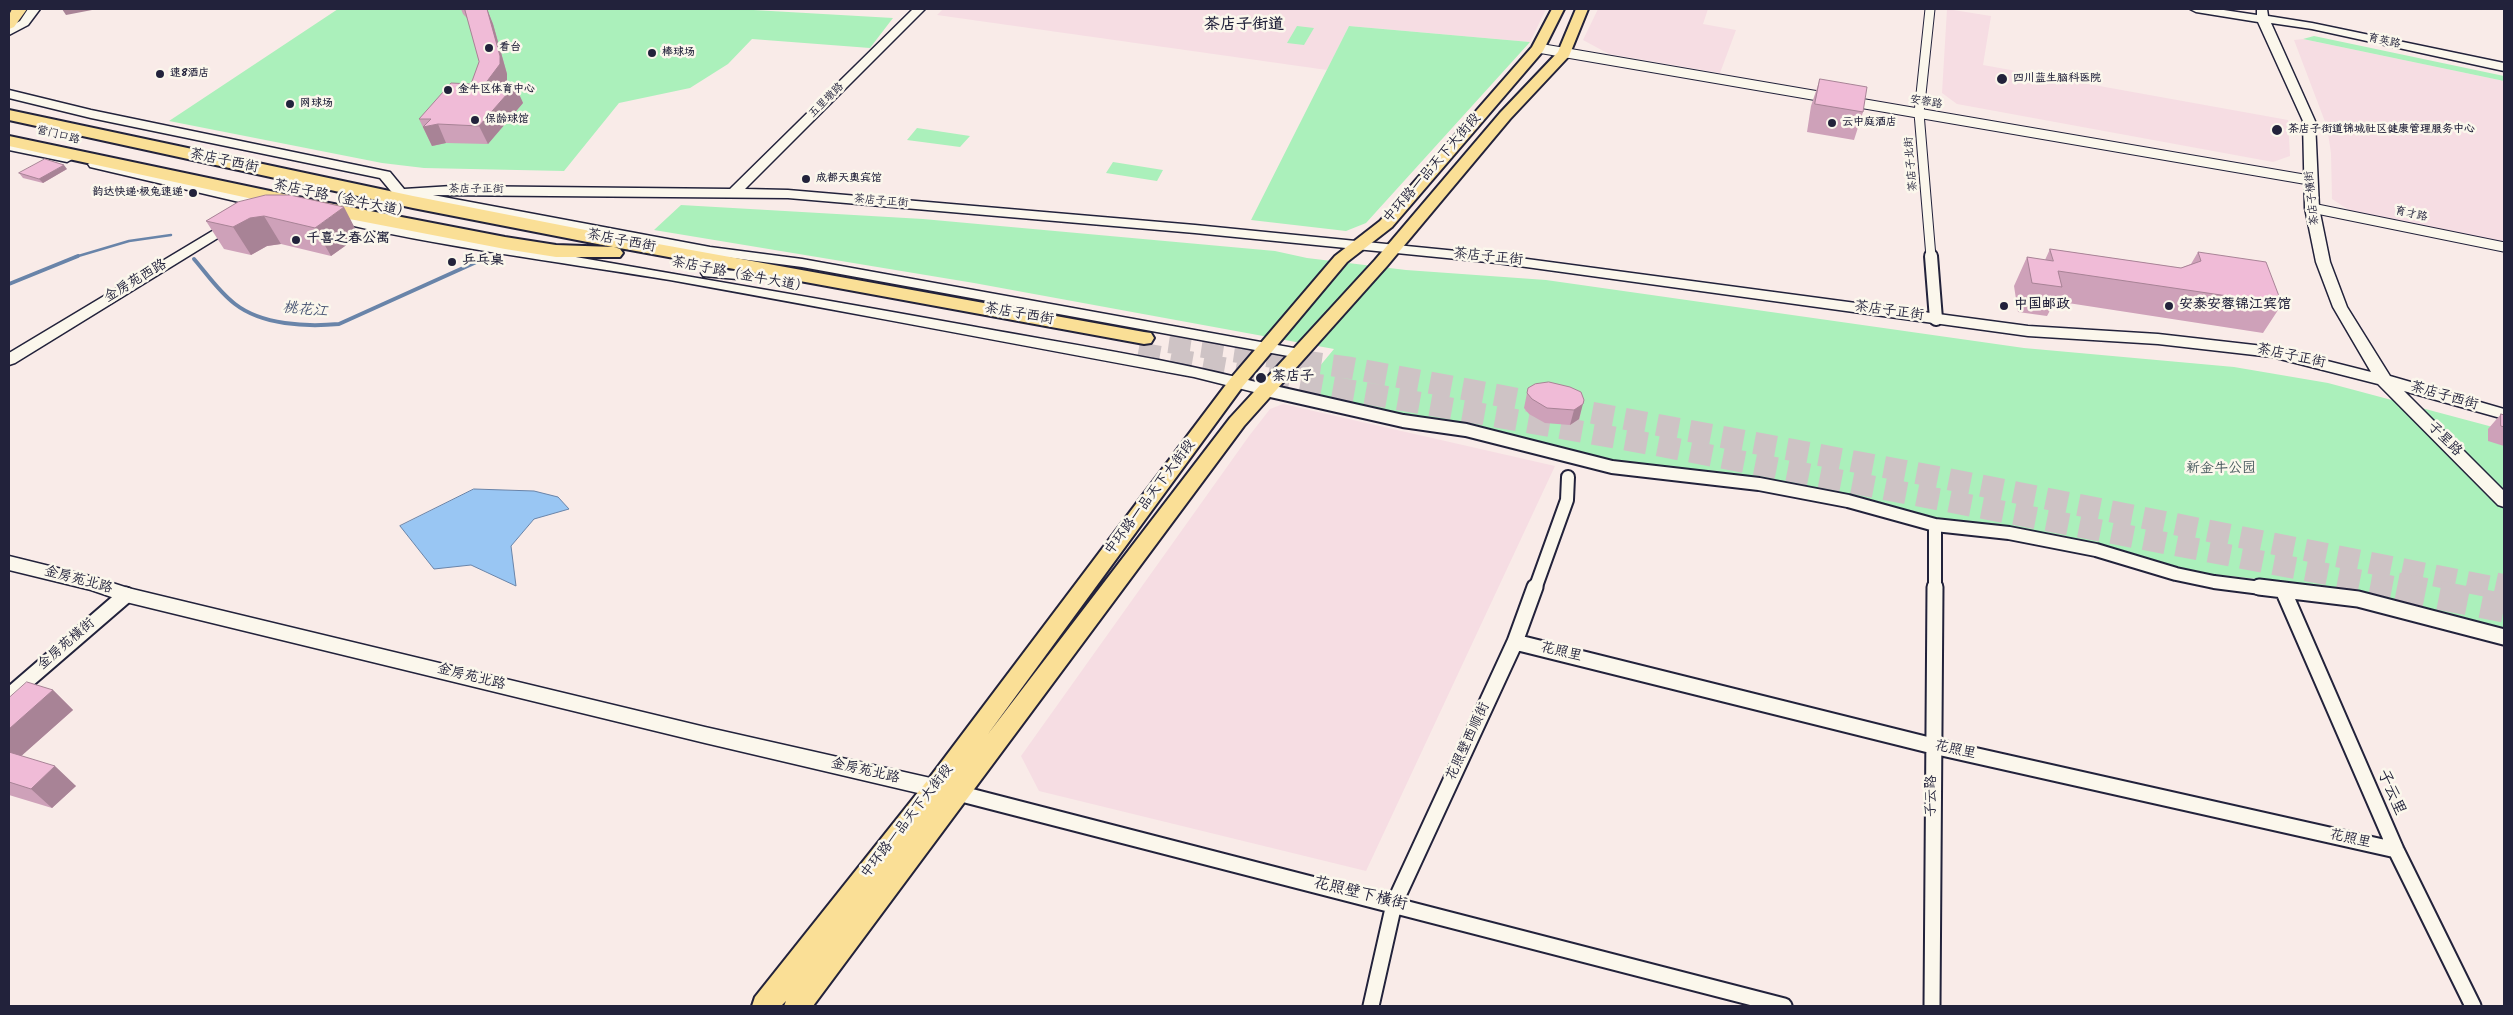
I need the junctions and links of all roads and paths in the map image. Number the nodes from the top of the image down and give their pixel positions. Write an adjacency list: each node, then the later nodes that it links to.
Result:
1 (19, 9): 9 (highway)
2 (34, 9): 10 (main road)
3 (919, 9): 29 (main road, 五里墩路)
4 (1558, 9): 11 (main road, 中环路一品天下大街段)
5 (1582, 9): 12 (main road, 中环路一品天下大街段)
6 (1930, 9): 17 (street, 茶店子北街)
7 (2196, 9): 8 (main road, 育英路)
8 (2263, 14): 13 (main road, 育英路); 27 (main road, 茶店子横街)
9 (9, 24)
10 (9, 32)
11 (1538, 48): 12 (street, 安蓉路); 33 (main road, 中环路一品天下大街段)
12 (1564, 53): 17 (street, 安蓉路); 34 (main road, 中环路一品天下大街段)
13 (2504, 67)
14 (9, 94): 26 (main road)
15 (9, 100): 21 (highway)
16 (9, 107): 21 (highway)
17 (1919, 113): 27 (street, 安蓉路); 39 (street, 茶店子北街)
18 (9, 115): 23 (highway, 营门口路)
19 (9, 124): 23 (highway, 营门口路)
20 (9, 134): 25 (highway)
21 (142, 134): 30 (highway)
22 (9, 141): 25 (highway)
23 (103, 141): 30 (highway, 茶店子西街); 36 (highway, 茶店子路（金牛大道）)
24 (9, 146): 31 (main road)
25 (140, 168): 36 (highway)
26 (385, 175): 28 (main road); 30 (main road)
27 (2309, 180): 32 (main road, 茶店子横街)
28 (452, 190): 29 (main road, 茶店子正街); 30 (main road, 茶店子正街)
29 (735, 192): 33 (main road, 茶店子正街)
30 (397, 195): 40 (highway, 茶店子西街); 41 (main road)
31 (264, 204): 37 (main road); 43 (main road, 金房苑西路)
32 (2312, 208): 35 (street, 育才路); 44 (main road, 茶店子横街)
33 (1359, 245): 34 (main road, 茶店子正街); 41 (main road, 中环路一品天下大街段)
34 (1392, 248): 39 (main road, 茶店子正街); 42 (main road, 中环路一品天下大街段)
35 (2504, 248)
36 (618, 254): 38 (highway, 茶店子路（金牛大道）)
37 (576, 260): 38 (main road); 45 (main road)
38 (737, 275): 40 (highway, 茶店子路（金牛大道）)
39 (1936, 319): 44 (main road, 茶店子正街)
40 (1141, 345)
41 (1268, 347): 42 (main road); 45 (main road, 中环路一品天下大街段)
42 (1299, 353): 46 (main road, 中环路一品天下大街段)
43 (9, 360)
44 (2384, 380): 47 (main road, 茶店子西街); 49 (main road, 子星路)
45 (1237, 382): 46 (main road); 58 (main road, 中环路一品天下大街段)
46 (1266, 390): 50 (street); 59 (main road, 中环路一品天下大街段)
47 (2504, 414)
48 (1568, 477): 55 (street, 花照壁西顺街)
49 (2504, 501)
50 (1934, 525): 52 (street); 57 (street, 子云路)
51 (9, 563): 53 (main road, 金房苑北路)
52 (2283, 590): 54 (street); 60 (street, 子云里)
53 (126, 595): 56 (street, 金房苑横街); 58 (main road, 金房苑北路)
54 (2504, 637)
55 (1516, 642): 57 (street, 花照里); 61 (street, 花照壁西顺街)
56 (9, 696)
57 (1933, 746): 60 (street, 花照里); 66 (street, 子云路)
58 (935, 788): 59 (street, 花照壁下横街); 62 (main road, 中环路一品天下大街段)
59 (957, 793): 61 (street, 花照壁下横街); 63 (main road, 中环路一品天下大街段)
60 (2396, 850): 67 (street, 子云里)
61 (1394, 904): 64 (street, 花照壁西顺街); 65 (street, 花照壁下横街)
62 (765, 1006)
63 (797, 1006)
64 (1371, 1006)
65 (1784, 1006)
66 (1932, 1006)
67 (2472, 1006)

